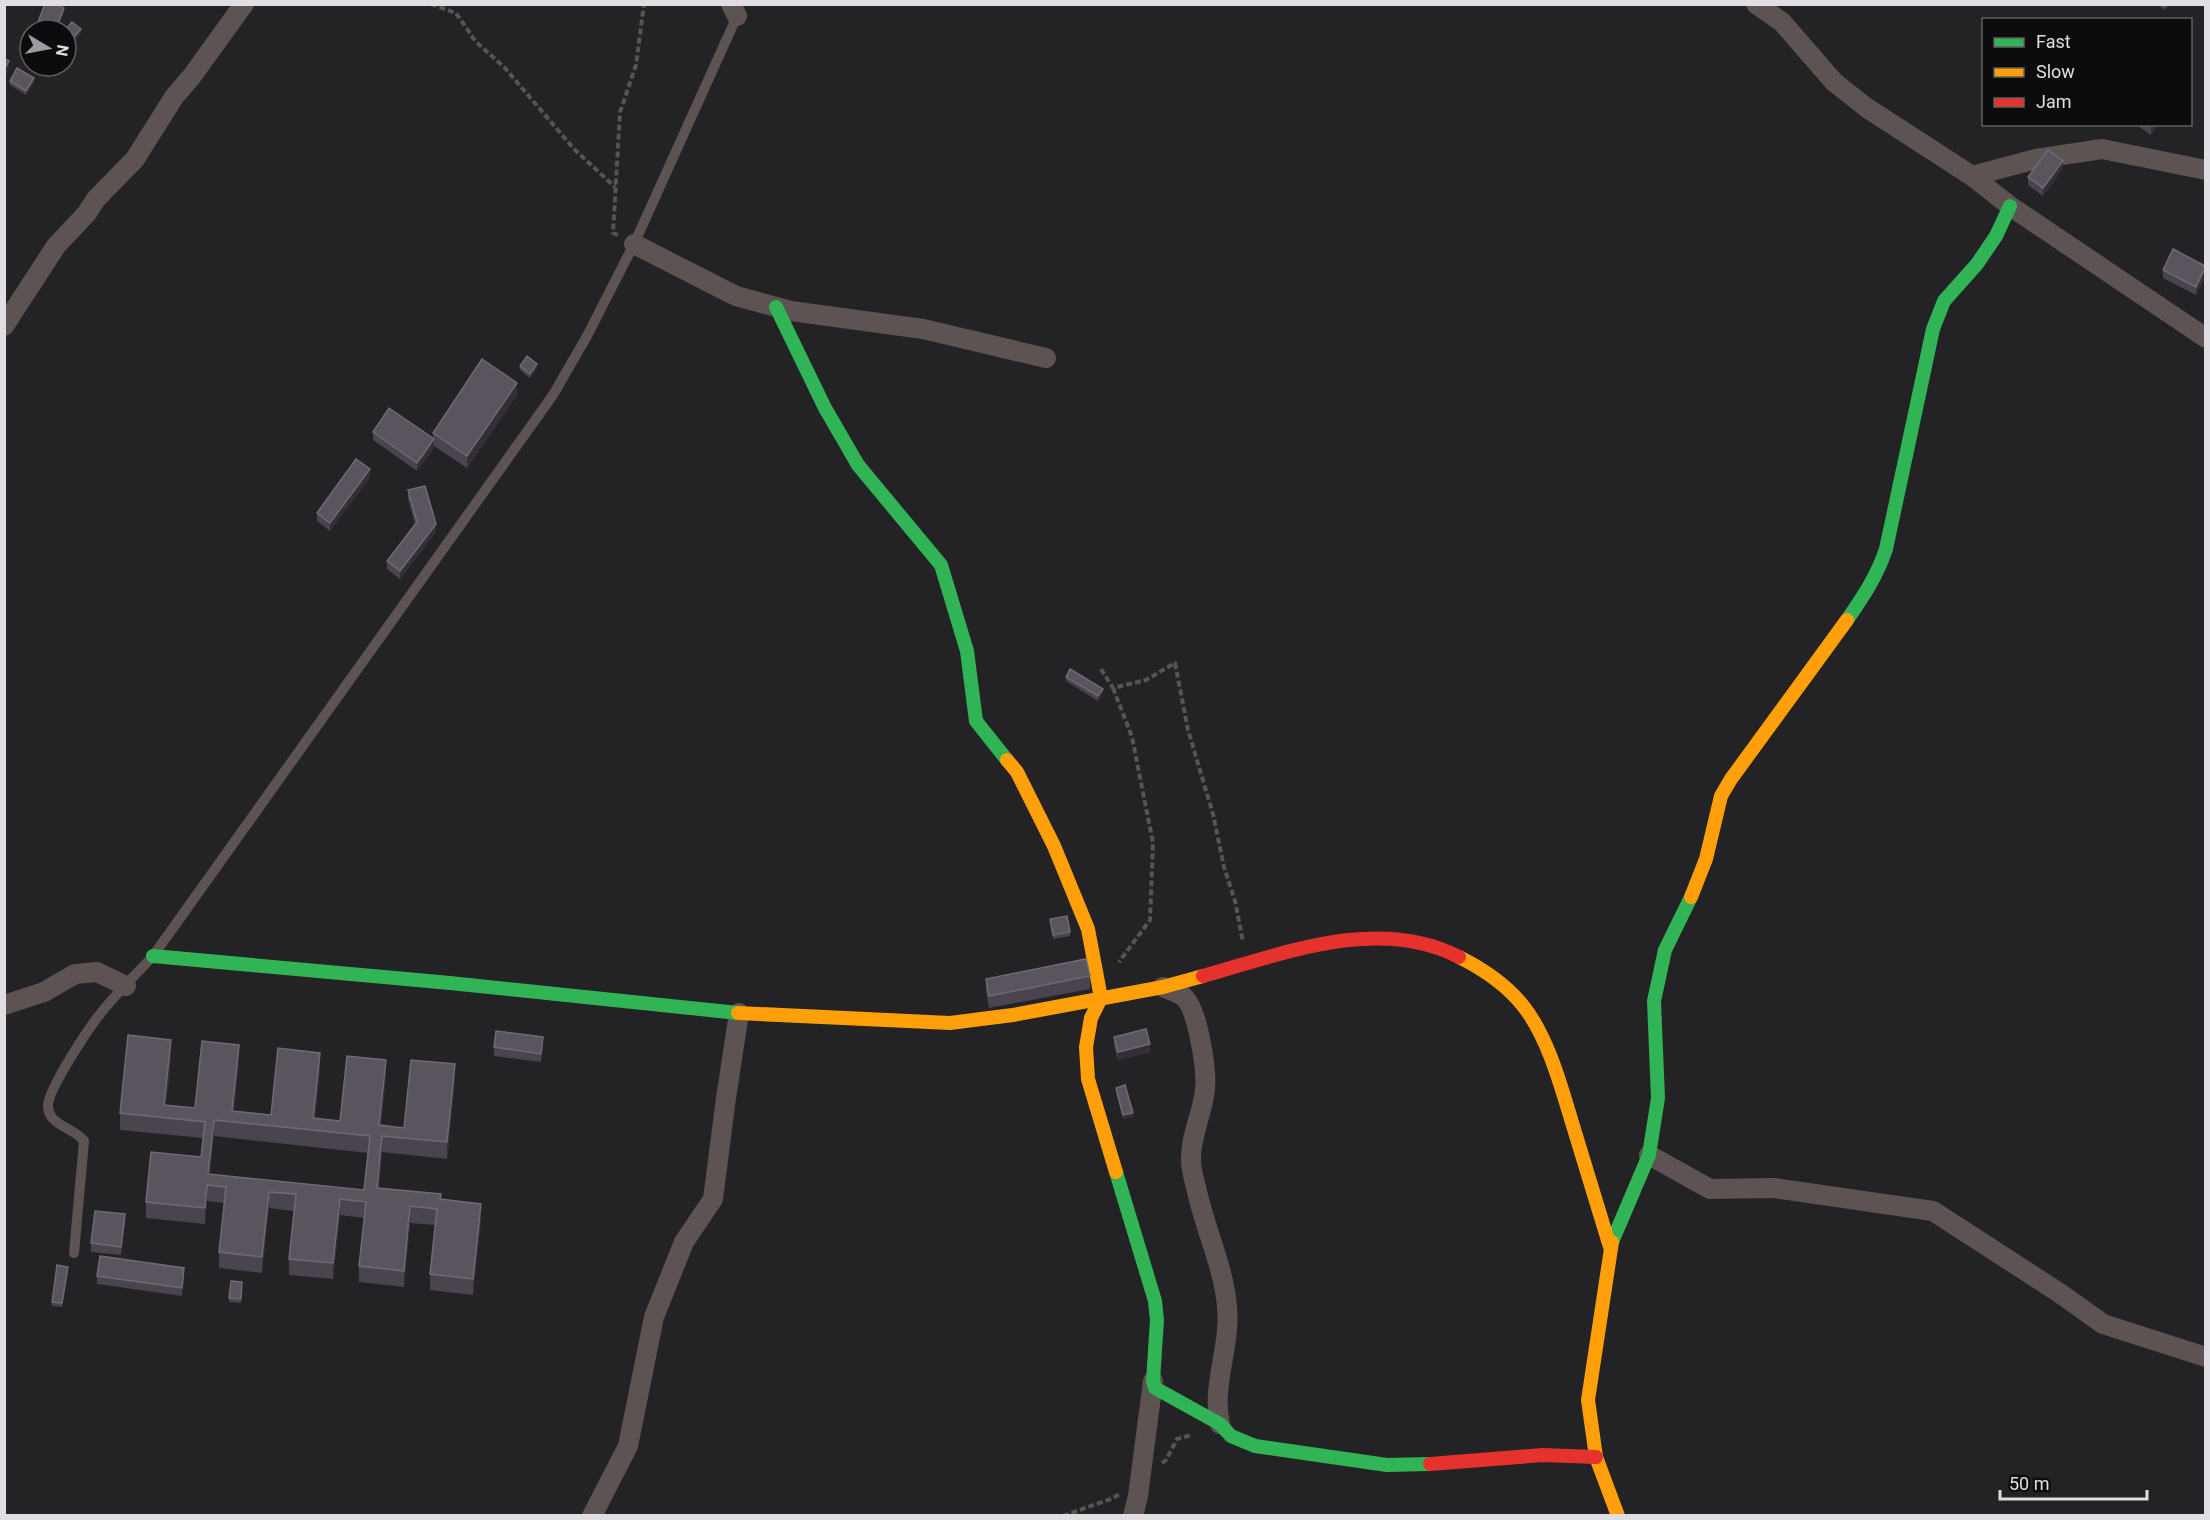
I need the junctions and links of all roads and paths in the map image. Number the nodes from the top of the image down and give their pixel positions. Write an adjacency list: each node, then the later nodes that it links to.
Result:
1 (244, 4): 12 (street)
2 (431, 4): 8 (path)
3 (644, 4): 8 (path)
4 (1756, 4): 7 (street)
5 (736, 8): 10 (lane)
6 (2205, 170): 7 (street)
7 (1972, 176): 9 (street)
8 (615, 187): 10 (path)
9 (2010, 206): 13 (street); 24 (street)
10 (634, 244): 11 (street); 17 (lane)
11 (776, 307): 14 (street); 21 (street)
12 (4, 326)
13 (2205, 338)
14 (1046, 358)
15 (1101, 669): 16 (path)
16 (1113, 688): 18 (path); 21 (path)
17 (153, 956): 19 (lane); 23 (street)
18 (1247, 963): 20 (street); 25 (street)
19 (126, 986): 22 (street); 26 (lane)
20 (1163, 987): 21 (street); 29 (street)
21 (1108, 997): 23 (street); 28 (street)
22 (4, 1005)
23 (739, 1013): 31 (street)
24 (1649, 1155): 25 (street); 27 (street)
25 (1610, 1247): 30 (street)
26 (74, 1253)
27 (2205, 1357)
28 (1153, 1382): 29 (street); 32 (street)
29 (1220, 1424): 30 (street)
30 (1596, 1457): 33 (street)
31 (592, 1515)
32 (1133, 1515)
33 (1618, 1515)

